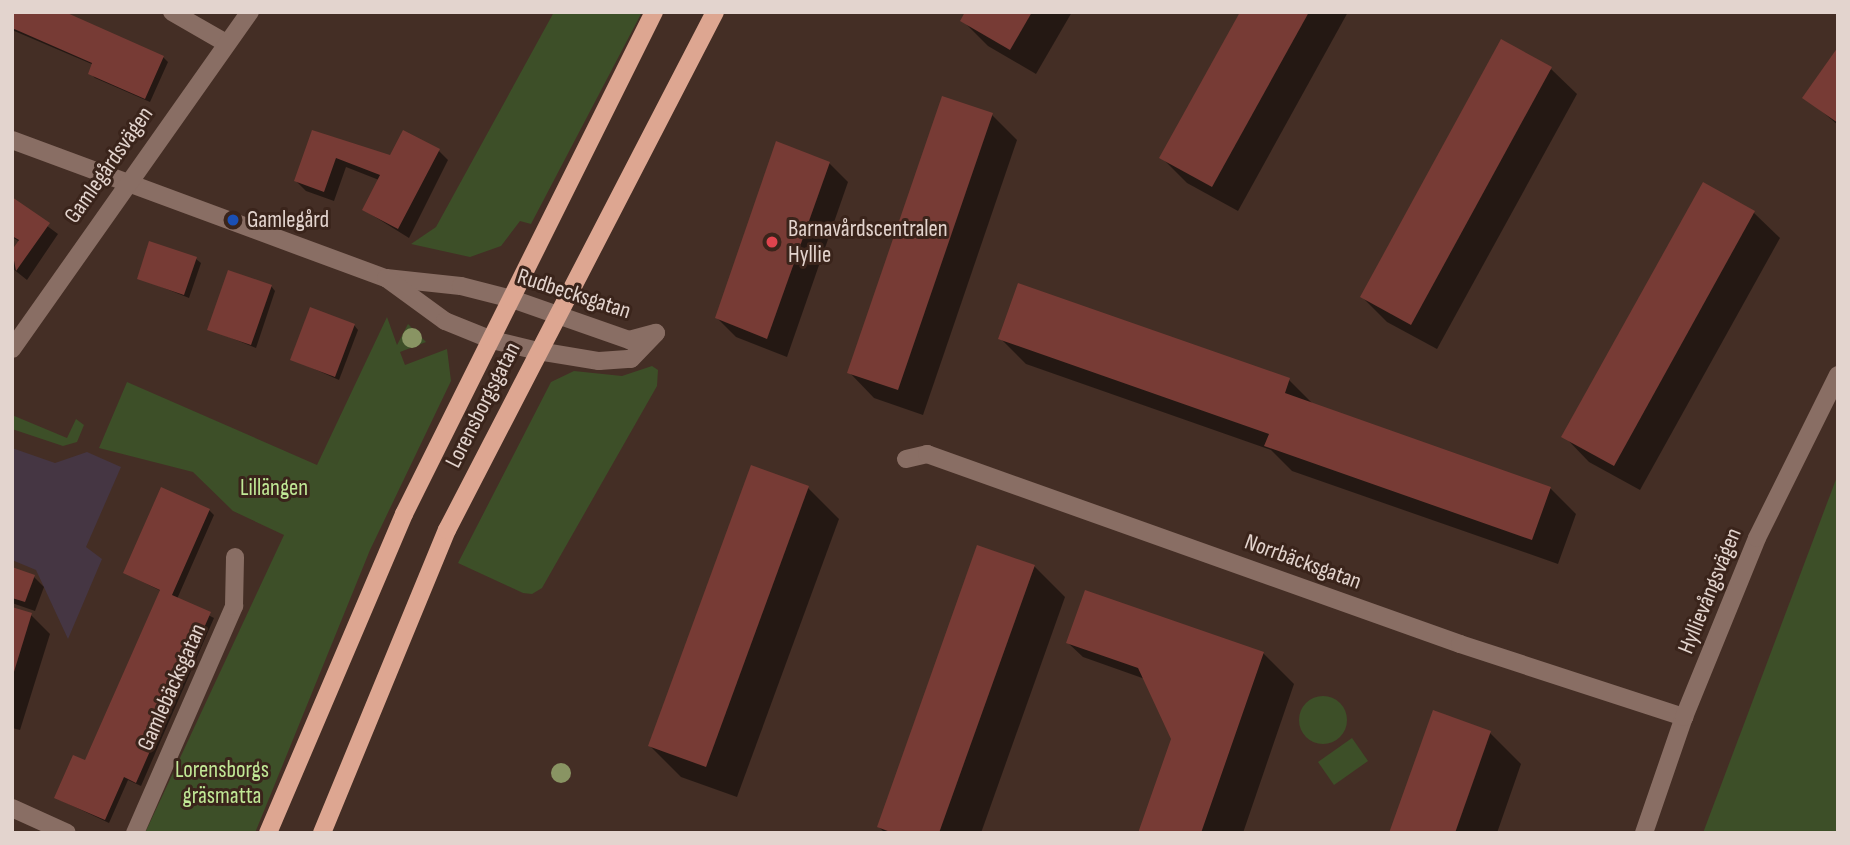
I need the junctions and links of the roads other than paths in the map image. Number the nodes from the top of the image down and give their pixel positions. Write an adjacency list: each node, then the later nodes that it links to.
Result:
1 (172, 12): 5 (street)
2 (250, 12): 5 (street, Gamlegårdsvägen)
3 (654, 12): 9 (main road, Lorensborgsgatan)
4 (715, 12): 10 (main road, Lorensborgsgatan)
5 (226, 43): 7 (street, Gamlegårdsvägen)
6 (12, 140): 7 (street, Rudbecksgatan)
7 (127, 181): 8 (street, Rudbecksgatan); 12 (street, Gamlegårdsvägen)
8 (386, 278): 9 (street, Rudbecksgatan); 11 (street, Rudbecksgatan)
9 (512, 299): 10 (street, Rudbecksgatan); 11 (main road, Lorensborgsgatan)
10 (559, 313): 13 (main road, Lorensborgsgatan); 13 (street, Rudbecksgatan)
11 (492, 340): 13 (street, Rudbecksgatan); 21 (main road, Lorensborgsgatan)
12 (12, 349)
13 (538, 351): 22 (main road, Lorensborgsgatan)
14 (1838, 374): 17 (street, Hyllievångsvägen)
15 (906, 459): 17 (street, Norrbäcksgatan)
16 (234, 557): 20 (street, Gamlebäcksgatan)
17 (1685, 716): 23 (street, Hyllievångsvägen)
18 (12, 808): 19 (street)
19 (67, 833)
20 (135, 833)
21 (268, 833)
22 (322, 833)
23 (1644, 833)

